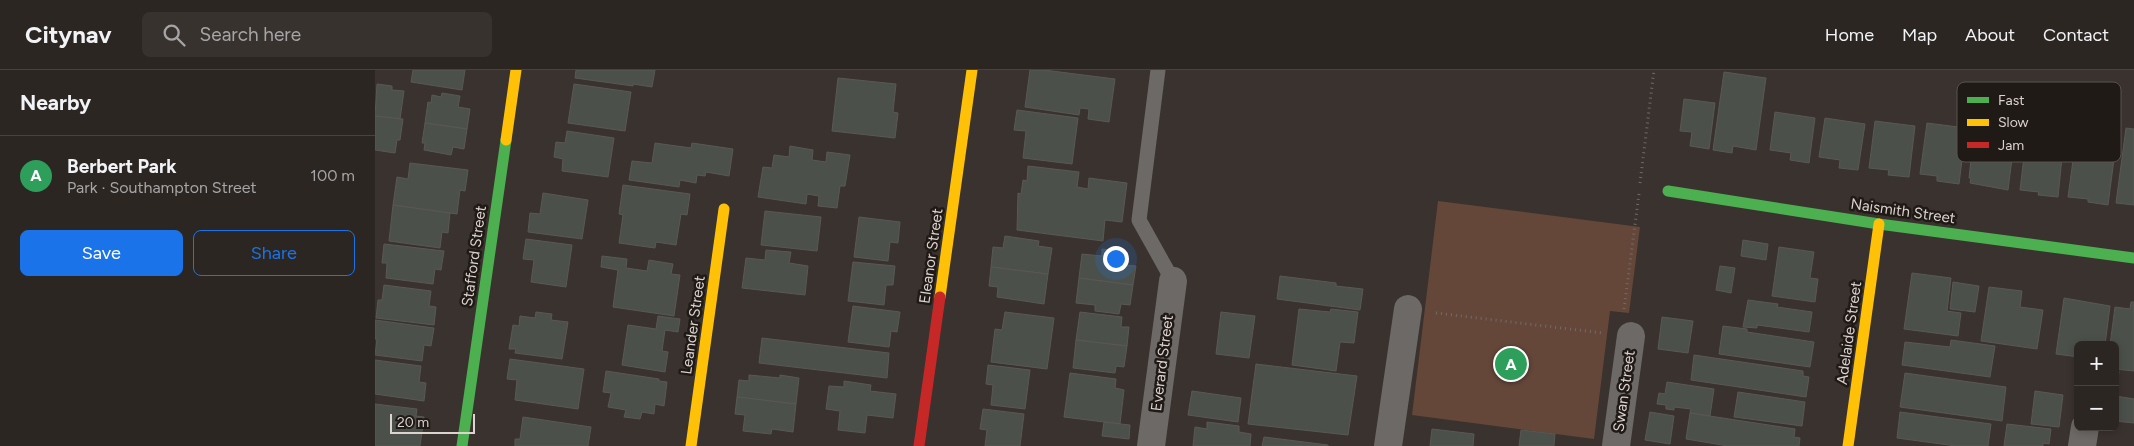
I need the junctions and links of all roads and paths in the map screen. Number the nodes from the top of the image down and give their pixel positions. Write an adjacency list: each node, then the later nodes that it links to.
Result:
1 (516, 70): 13 (street, Stafford Street)
2 (972, 70): 15 (street, Eleanor Street)
3 (1158, 70): 9 (lane)
4 (1654, 70): 11 (path)
5 (1668, 191): 7 (street, Naismith Street)
6 (724, 209): 14 (street, Leander Street)
7 (1879, 224): 8 (street, Naismith Street); 19 (street, Adelaide Street)
8 (2134, 258)
9 (1173, 280): 16 (street, Everard Street)
10 (1408, 309): 11 (path); 17 (street)
11 (1626, 335): 18 (street, Swan Street)
12 (2084, 431): 20 (street)
13 (462, 446)
14 (691, 446)
15 (919, 446)
16 (1151, 446)
17 (1388, 446)
18 (1616, 446)
19 (1848, 446)
20 (2082, 446)

